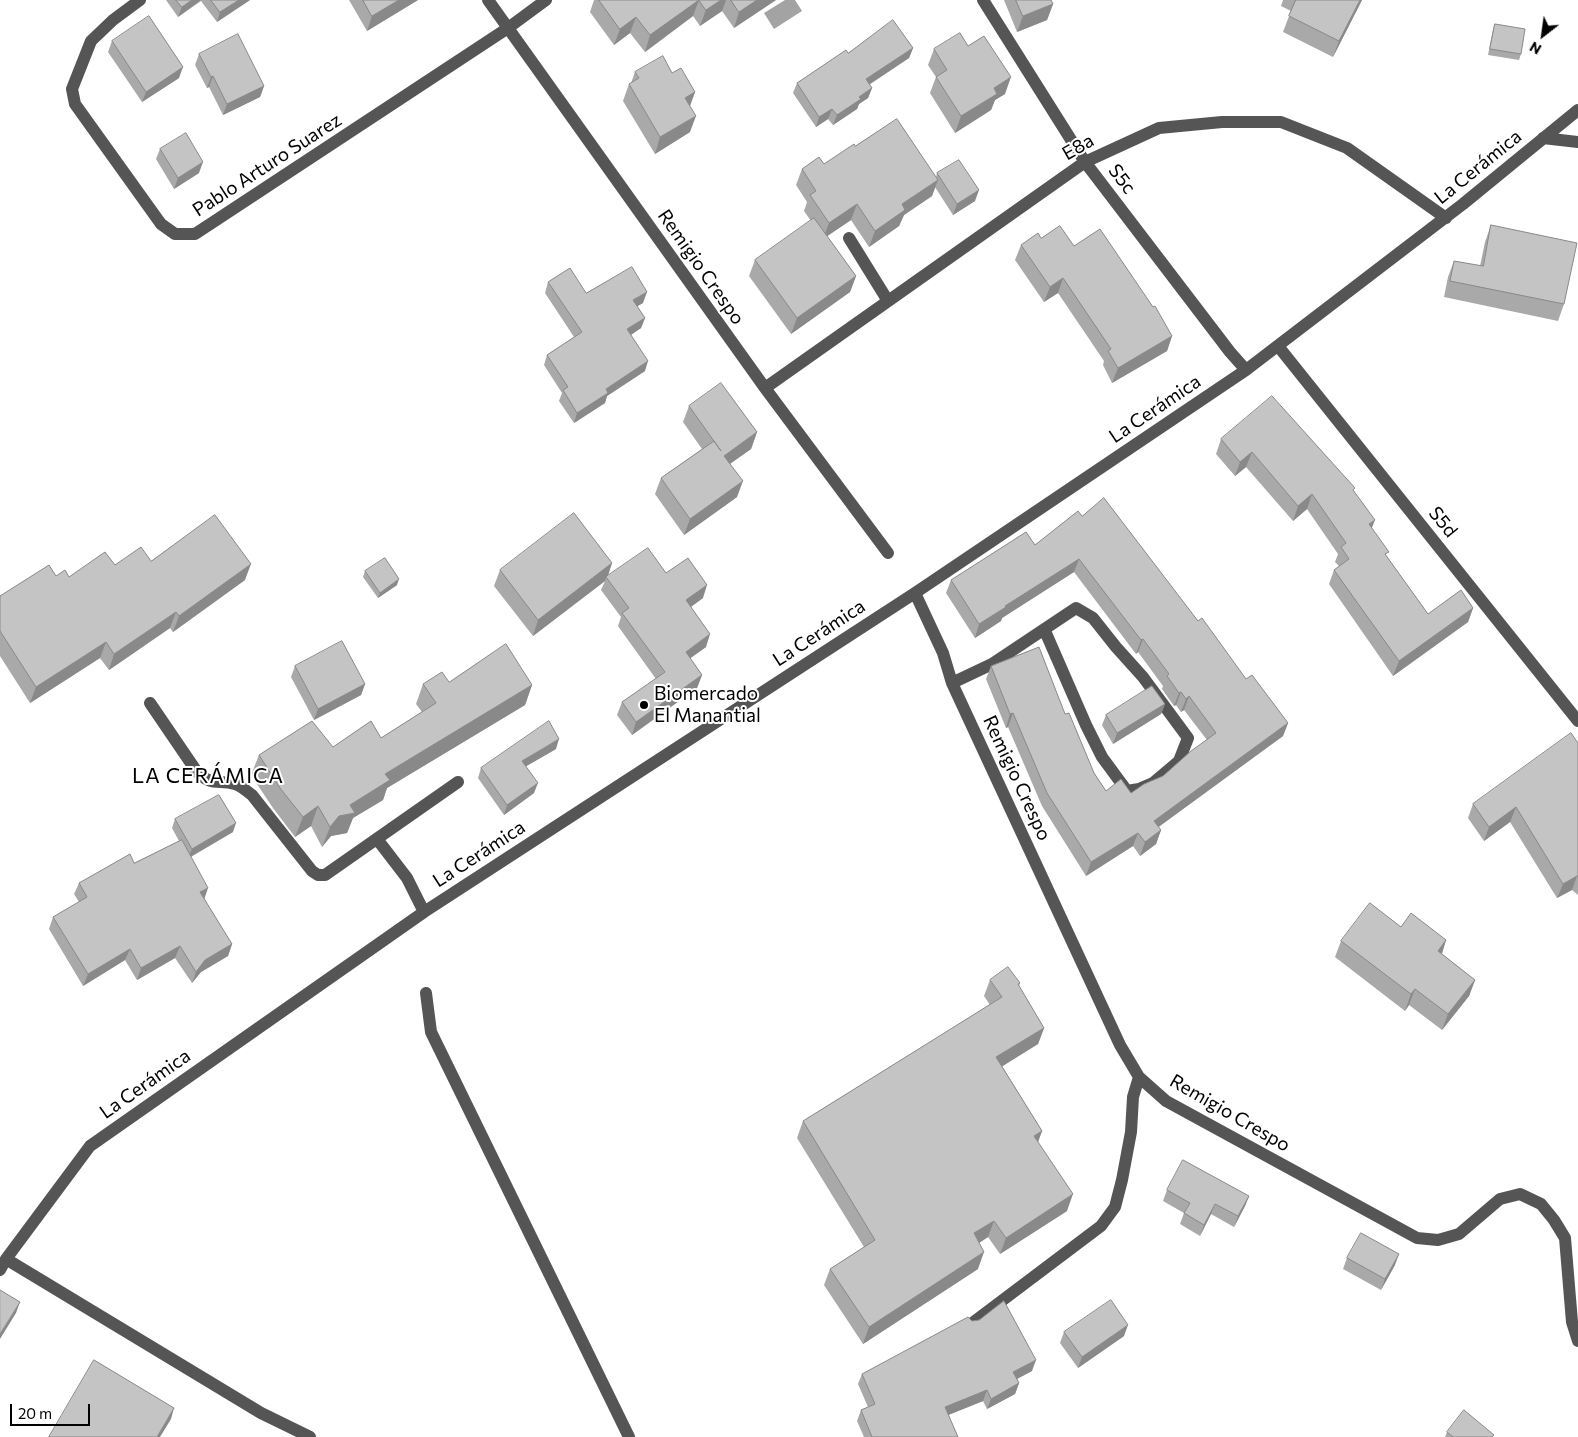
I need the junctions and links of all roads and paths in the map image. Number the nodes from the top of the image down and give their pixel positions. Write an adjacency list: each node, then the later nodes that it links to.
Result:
1 (140, 0): 5 (street, Pablo Arturo Suarez)
2 (488, 0): 5 (street, Remigio Crespo)
3 (546, 0): 5 (street, Pablo Arturo Suarez)
4 (983, 0): 9 (street, S5c)
5 (508, 28): 15 (street, Remigio Crespo)
6 (1578, 110): 7 (street, La Cerámica)
7 (1544, 138): 8 (street); 10 (street, La Cerámica)
8 (1578, 142)
9 (1085, 162): 10 (street, E8a); 12 (street, E8a); 14 (street, S5c)
10 (1446, 218): 13 (street, La Cerámica)
11 (849, 238): 12 (street)
12 (888, 301): 15 (street, E8a)
13 (1278, 346): 14 (street, La Cerámica); 21 (street, S5d)
14 (1246, 370): 17 (street, La Cerámica)
15 (764, 388): 16 (street, Remigio Crespo)
16 (888, 553)
17 (915, 593): 19 (street, Remigio Crespo); 24 (street, La Cerámica)
18 (1045, 631): 18 (street); 19 (street)
19 (952, 683): 26 (street, Remigio Crespo)
20 (150, 702): 23 (street)
21 (1578, 721)
22 (458, 782): 23 (street)
23 (377, 839): 24 (street)
24 (424, 912): 27 (street, La Cerámica)
25 (426, 993): 31 (street)
26 (1138, 1077): 28 (street); 29 (street, Remigio Crespo)
27 (3, 1265): 30 (street)
28 (971, 1324)
29 (1578, 1341)
30 (310, 1437)
31 (628, 1437)

